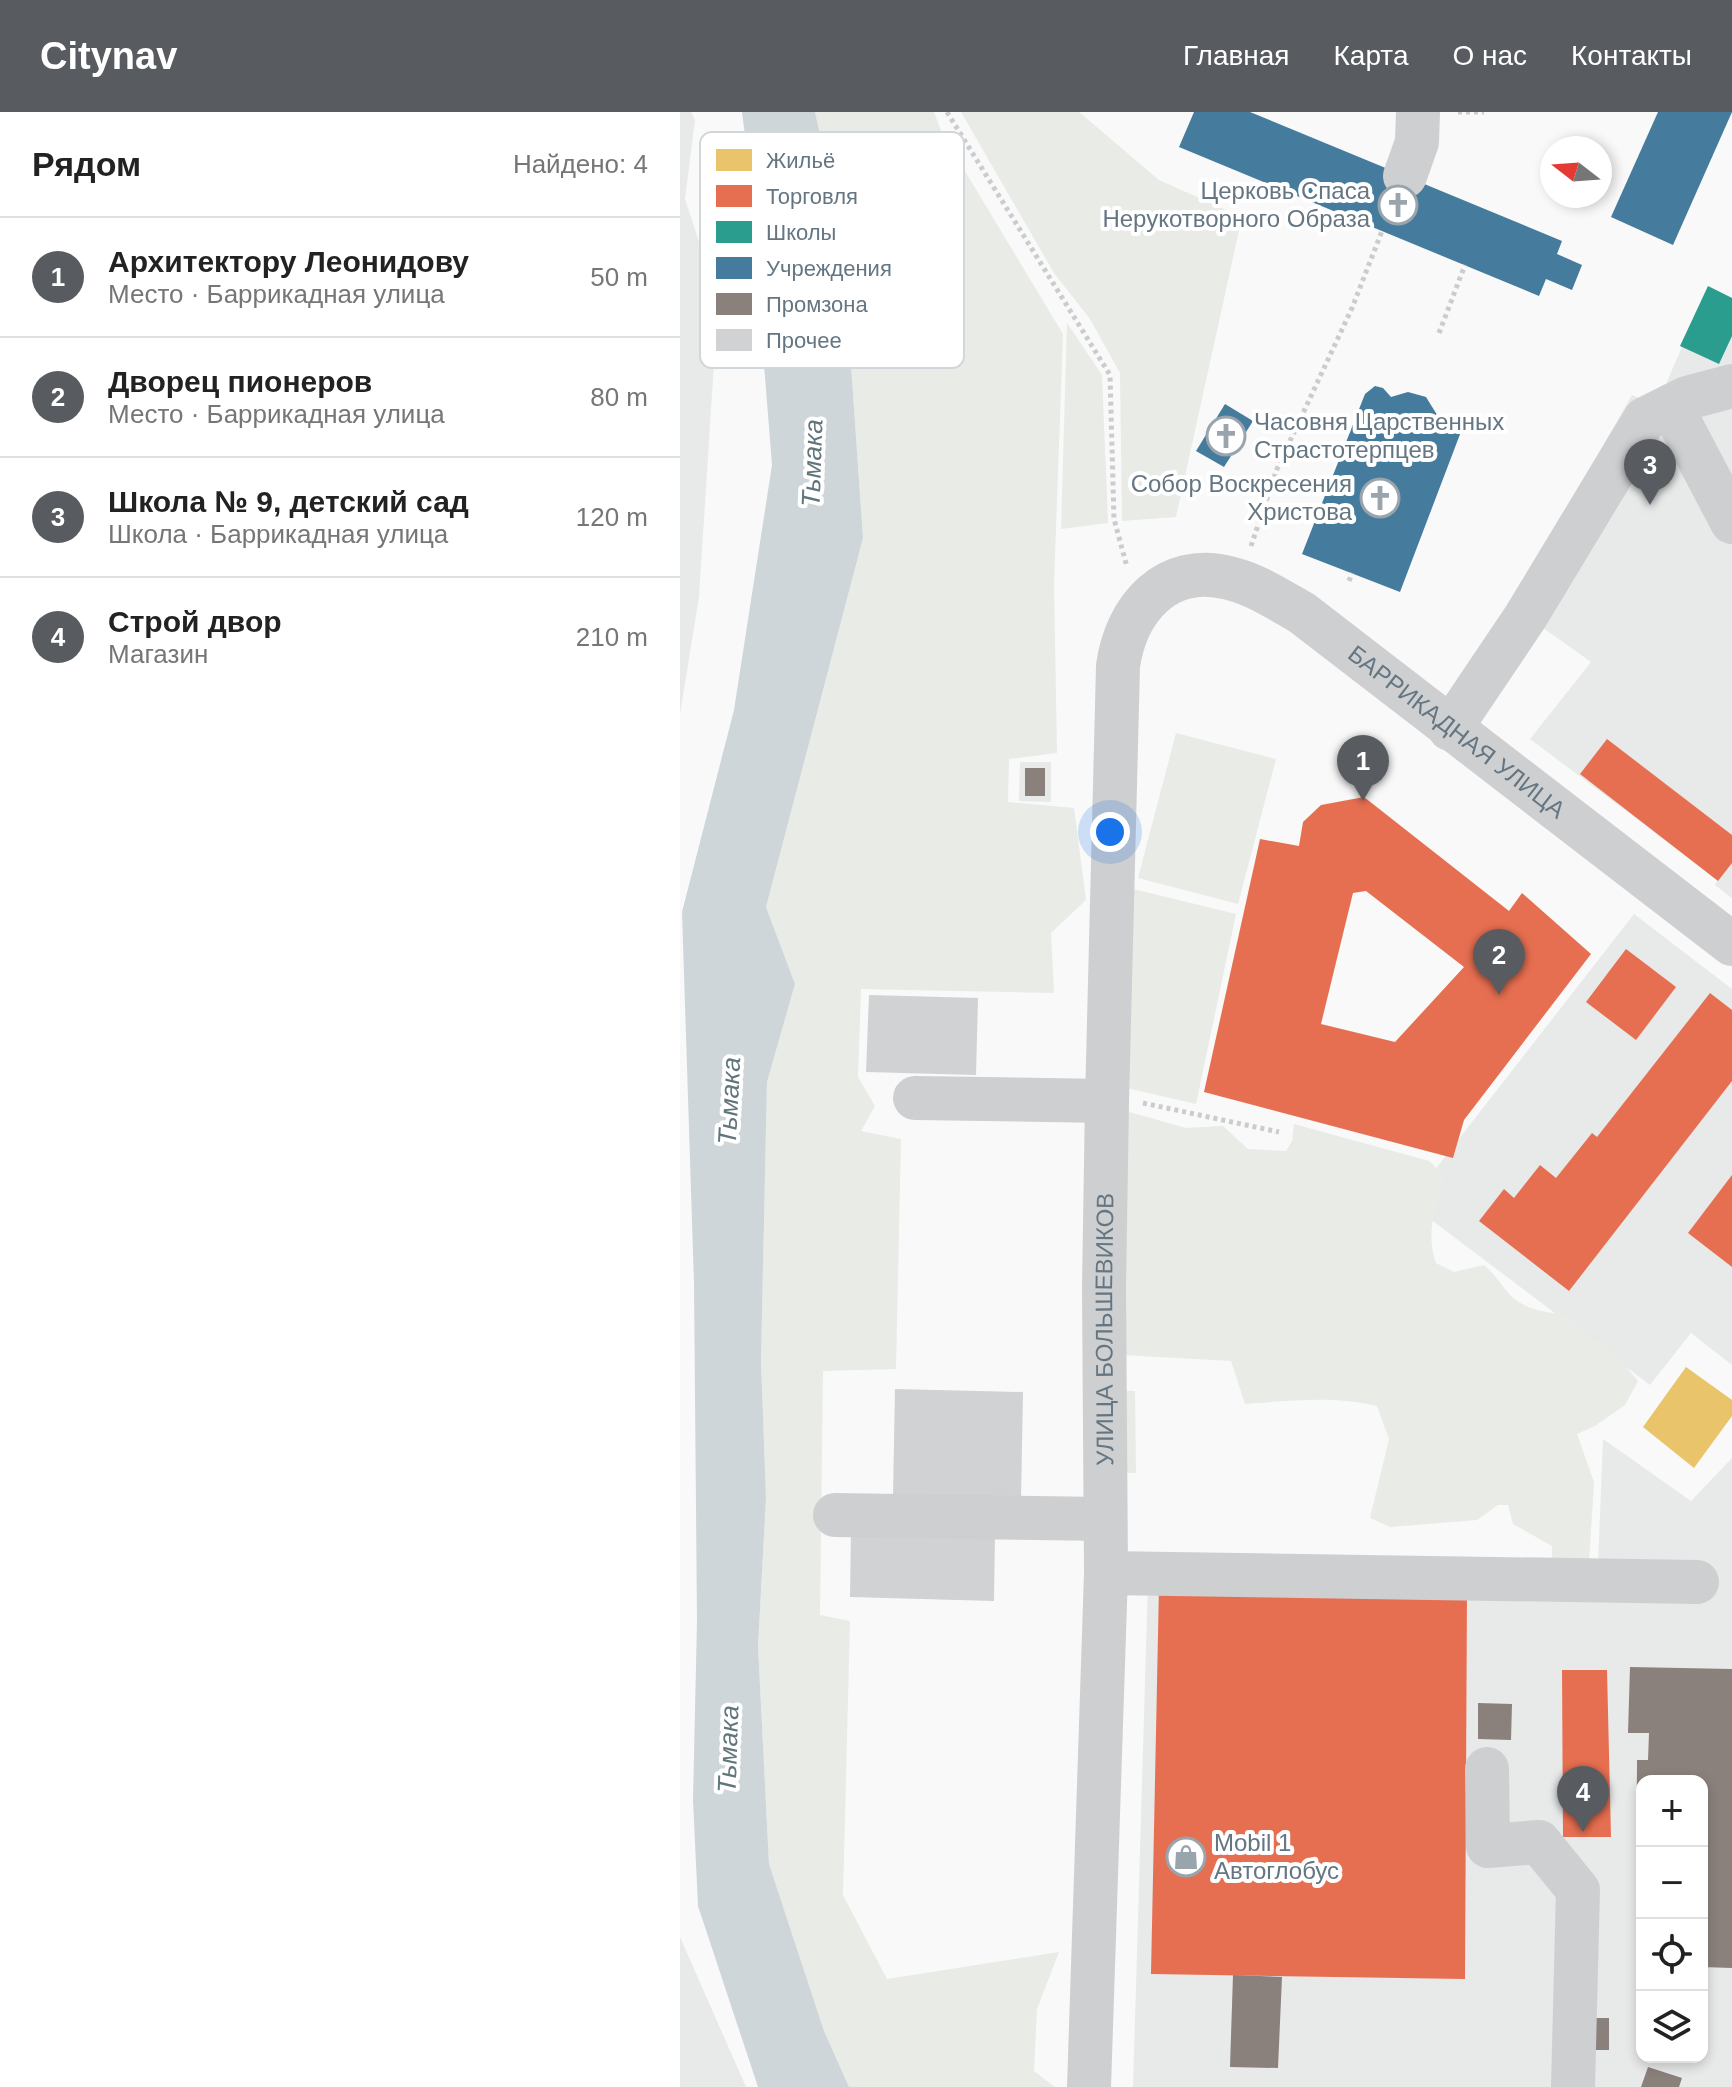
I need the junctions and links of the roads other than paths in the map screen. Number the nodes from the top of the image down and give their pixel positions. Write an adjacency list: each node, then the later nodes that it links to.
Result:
1 (1418, 112): 2 (street)
2 (1405, 176)
3 (1732, 386): 4 (street)
4 (1671, 406): 5 (street); 7 (street)
5 (1732, 522)
6 (1150, 598): 7 (street, БАРРИКАДНАЯ УЛИЦА); 10 (street, УЛИЦА БОЛЬШЕВИКОВ)
7 (1450, 729): 8 (street, БАРРИКАДНАЯ УЛИЦА)
8 (1732, 944)
9 (915, 1098): 10 (street)
10 (1107, 1101): 12 (street, УЛИЦА БОЛЬШЕВИКОВ)
11 (835, 1515): 12 (street)
12 (1105, 1519): 13 (street, УЛИЦА БОЛЬШЕВИКОВ)
13 (1106, 1573): 14 (street); 16 (street, УЛИЦА БОЛЬШЕВИКОВ)
14 (1697, 1582)
15 (1487, 1769): 17 (street)
16 (1089, 2087)
17 (1573, 2087)

